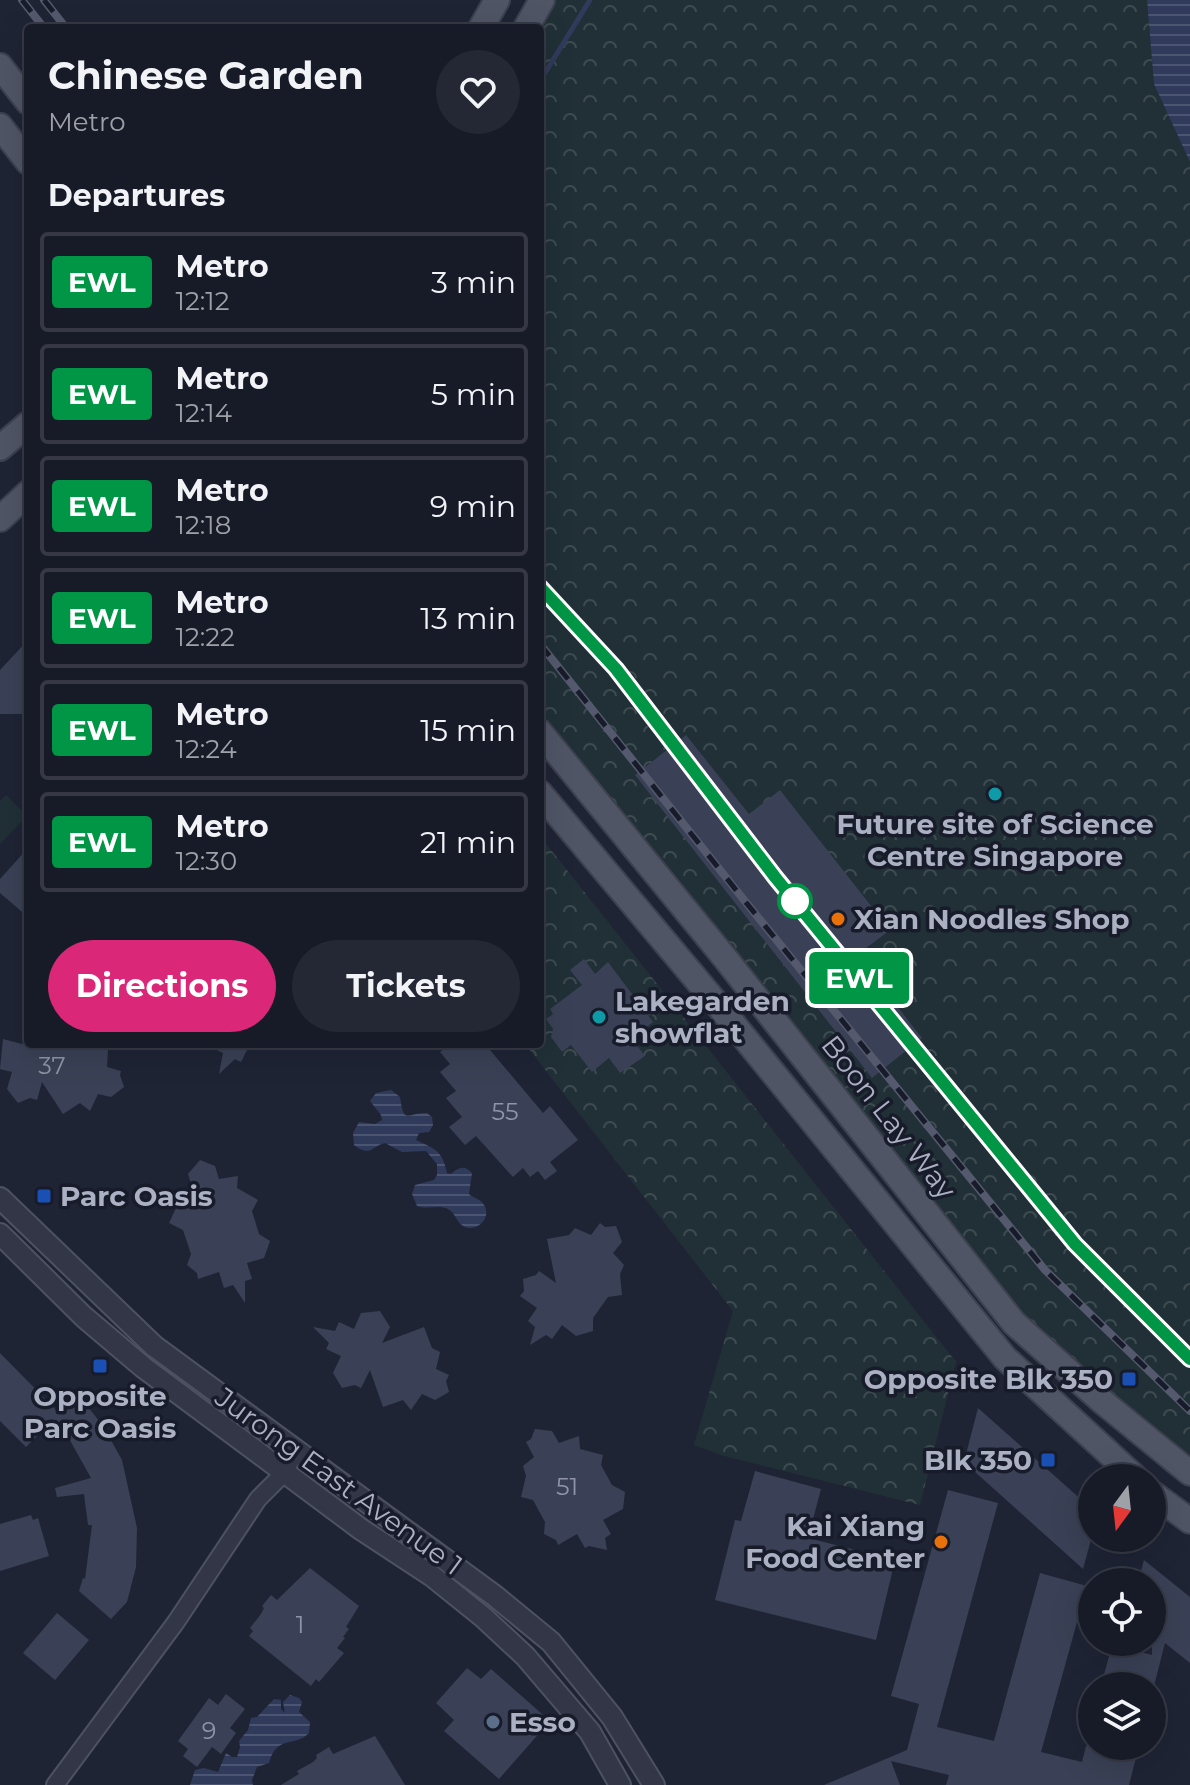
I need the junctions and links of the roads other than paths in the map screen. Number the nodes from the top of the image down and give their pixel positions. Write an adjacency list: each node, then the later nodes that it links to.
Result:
1 (497, 0): 3 (main road)
2 (542, 0): 4 (main road)
3 (483, 24)
4 (528, 24)
5 (0, 66): 6 (main road)
6 (24, 97)
7 (0, 126): 8 (main road)
8 (24, 157)
9 (24, 427): 10 (main road)
10 (0, 448)
11 (24, 497): 12 (main road)
12 (0, 519)
13 (544, 737): 20 (main road, Boon Lay Way)
14 (544, 798): 18 (main road)
15 (0, 1198): 17 (street, Jurong East Avenue 1)
16 (0, 1234): 19 (street, Jurong East Avenue 1)
17 (290, 1447): 19 (street); 25 (street, Jurong East Avenue 1)
18 (1121, 1464)
19 (278, 1468): 23 (street); 24 (street, Jurong East Avenue 1)
20 (1190, 1473)
21 (1166, 1503): 22 (main road)
22 (1190, 1521)
23 (55, 1785)
24 (620, 1785)
25 (654, 1785)

